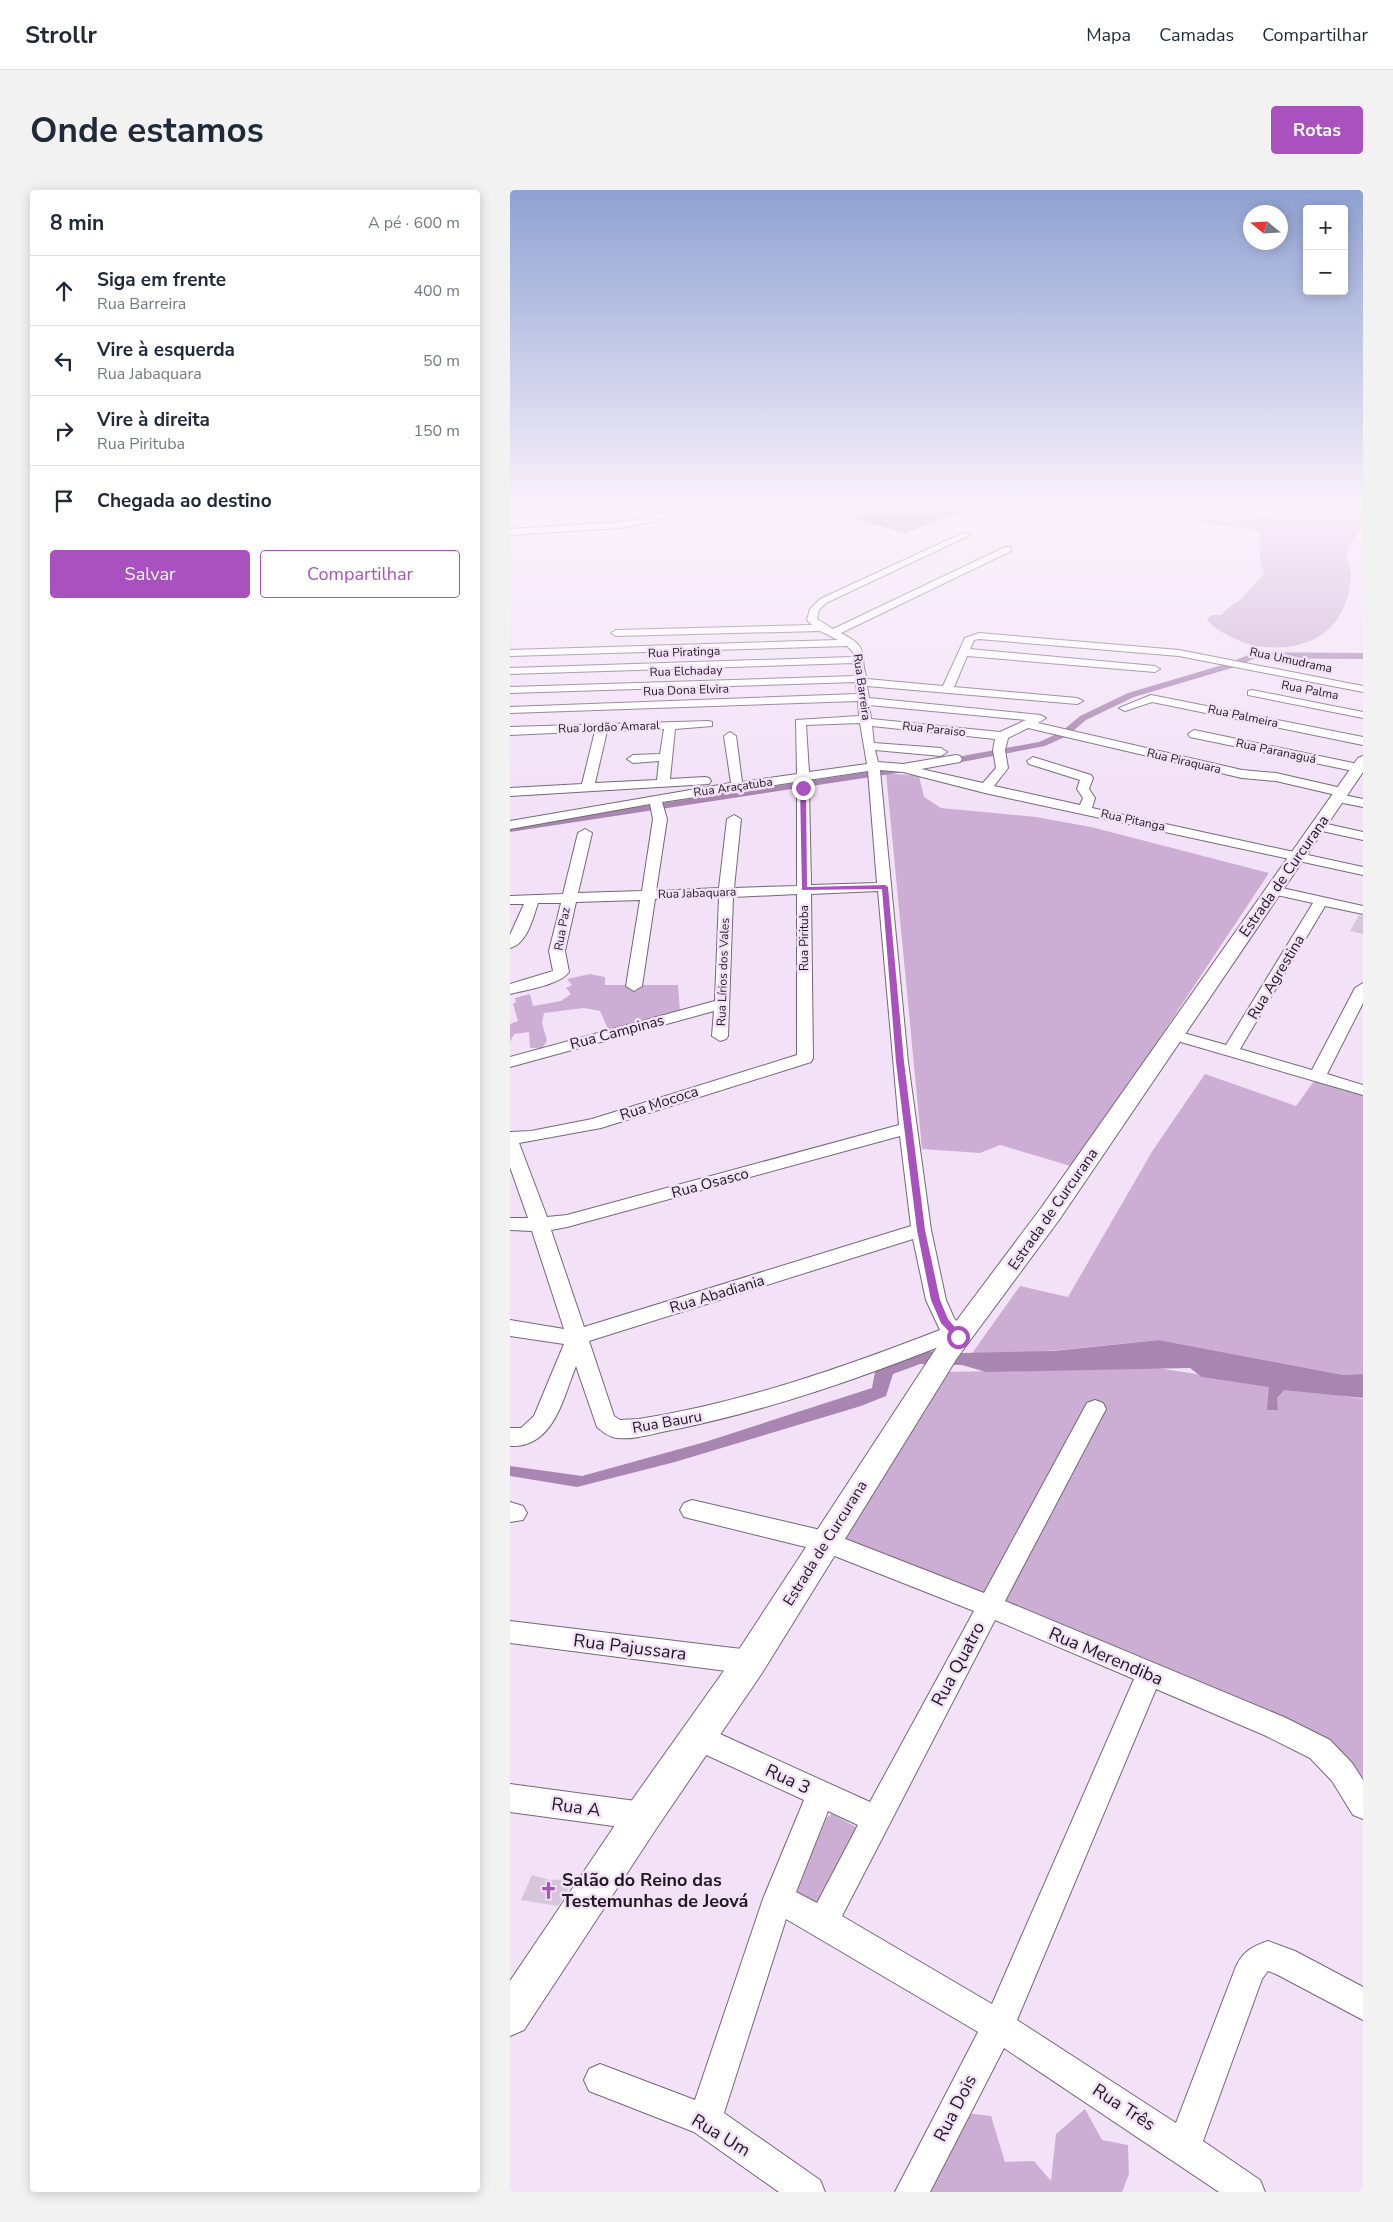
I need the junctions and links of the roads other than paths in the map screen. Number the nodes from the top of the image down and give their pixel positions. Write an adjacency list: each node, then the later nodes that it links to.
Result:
1 (835, 595): 3 (street)
2 (911, 595): 5 (street)
3 (818, 628): 4 (street); 5 (street, Rua Barreira)
4 (616, 633)
5 (831, 634): 7 (street, Rua Barreira)
6 (974, 636): 8 (street); 15 (street, Rua Umudrama)
7 (850, 643): 9 (street); 10 (street, Rua Barreira)
8 (963, 652): 11 (street); 14 (street)
9 (510, 653)
10 (859, 660): 12 (street, Rua Piratinga); 13 (street, Rua Barreira)
11 (1155, 669)
12 (510, 671)
13 (862, 681): 14 (street, Rua Elchaday); 16 (street, Rua Elchaday); 18 (street, Rua Barreira)
14 (947, 689): 22 (street, Rua Elchaday)
15 (1363, 689)
16 (510, 690)
17 (1252, 693): 21 (street, Rua Palma)
18 (863, 699): 20 (street, Rua Dona Elvira); 22 (street, Rua Dona Elvira); 23 (street, Rua Barreira)
19 (1126, 708): 32 (street, Rua Palmeira)
20 (510, 710)
21 (1363, 715)
22 (1040, 718): 25 (street)
23 (866, 720): 31 (street, Rua Paraiso); 33 (street, Rua Barreira); 45 (street)
24 (708, 724): 26 (street, Rua Jordão Amaral)
25 (1026, 724): 31 (street); 50 (street, Rua Piraquara)
26 (670, 726): 27 (street, Rua Jordão Amaral); 35 (street)
27 (602, 728): 28 (street, Rua Jordão Amaral); 47 (street)
28 (510, 731)
29 (1194, 734): 39 (street, Rua Paranaguá)
30 (730, 736): 43 (street)
31 (1002, 736): 48 (street)
32 (1363, 741)
33 (868, 746): 34 (street); 41 (street, Rua Barreira)
34 (941, 752)
35 (665, 757): 36 (street); 44 (street)
36 (633, 759)
37 (956, 759): 40 (street, Rua Araçatuba)
38 (1033, 761): 42 (street)
39 (1360, 764): 50 (main road, Estrada de Curcurana)
40 (902, 768): 41 (street, Rua Araçatuba); 48 (street, Rua Pitanga)
41 (874, 770): 45 (street, Rua Araçatuba); 61 (street, Rua Barreira)
42 (1087, 778): 53 (street)
43 (736, 781): 44 (street); 46 (street)
44 (662, 782): 47 (street)
45 (803, 783): 46 (street, Rua Araçatuba); 62 (street, Rua Pirituba)
46 (751, 784): 51 (street, Rua Araçatuba)
47 (588, 787): 49 (street)
48 (985, 789): 53 (street, Rua Pitanga)
49 (510, 792)
50 (1340, 795): 52 (street, Rua Piraquara); 55 (main road, Estrada de Curcurana)
51 (653, 800): 56 (street, Rua Araçatuba); 65 (street)
52 (1363, 803)
53 (1085, 810): 59 (street, Rua Pitanga)
54 (734, 819): 64 (street, Rua Lírios dos Vales)
55 (1318, 826): 58 (street); 59 (main road, Estrada de Curcurana)
56 (510, 832)
57 (585, 833): 66 (street, Rua Paz)
58 (1363, 836)
59 (1297, 856): 60 (street, Rua Pitanga); 63 (main road, Estrada de Curcurana)
60 (1363, 872)
61 (885, 887): 62 (street, Rua Jabaquara); 83 (street, Rua Barreira)
62 (804, 889): 64 (street, Rua Jabaquara); 79 (street, Rua Pirituba)
63 (1273, 890): 69 (street); 76 (main road, Estrada de Curcurana)
64 (726, 892): 65 (street, Rua Jabaquara); 75 (street, Rua Lírios dos Vales)
65 (649, 895): 66 (street, Rua Jabaquara); 72 (street)
66 (568, 898): 67 (street, Rua Jabaquara); 74 (street, Rua Paz)
67 (533, 899): 68 (street, Rua Jabaquara); 71 (street)
68 (510, 900)
69 (1321, 901): 70 (street); 78 (street, Rua Agrestina)
70 (1363, 910)
71 (510, 944)
72 (634, 986)
73 (1363, 988): 81 (street)
74 (510, 989)
75 (723, 1004): 77 (street, Rua Lírios dos Vales); 80 (street, Rua Campinas)
76 (1173, 1035): 78 (street); 91 (main road, Estrada de Curcurana)
77 (720, 1036)
78 (1230, 1052): 81 (street)
79 (805, 1058): 84 (street, Rua Mococa)
80 (510, 1062)
81 (1317, 1077): 82 (street)
82 (1363, 1090)
83 (908, 1128): 87 (street, Rua Osasco); 88 (street, Rua Barreira)
84 (510, 1138)
85 (510, 1142): 87 (street, Rua Bauru)
86 (510, 1224): 87 (street, Rua Osasco)
87 (540, 1225): 90 (street, Rua Bauru)
88 (921, 1230): 90 (street, Rua Abadiania); 91 (street, Rua Barreira)
89 (510, 1328): 90 (street, Rua Abadiania)
90 (577, 1337): 91 (street, Rua Bauru); 93 (street)
91 (953, 1340): 95 (main road, Estrada de Curcurana)
92 (1095, 1409): 96 (street, Rua Quatro)
93 (510, 1436)
94 (692, 1510): 95 (street, Rua Merendiba)
95 (825, 1541): 96 (street, Rua Merendiba); 98 (main road, Estrada de Curcurana)
96 (989, 1606): 99 (street, Rua Merendiba); 105 (street, Rua Quatro)
97 (510, 1632): 98 (street, Rua Pajussara)
98 (750, 1662): 100 (main road, Estrada de Curcurana)
99 (1149, 1675): 103 (street, Rua Merendiba); 111 (street)
100 (699, 1738): 101 (street, Rua 3); 104 (main road, Estrada de Curcurana)
101 (821, 1794): 105 (street, Rua 3); 106 (street)
102 (510, 1798): 104 (street, Rua A)
103 (1363, 1805)
104 (643, 1816): 108 (main road, Estrada de Curcurana)
105 (876, 1819): 107 (street, Rua Quatro)
106 (778, 1899): 107 (street, Rua Três); 113 (street)
107 (823, 1922): 111 (street, Rua Três)
108 (519, 1986): 110 (main road, Estrada de Curcurana)
109 (1363, 2004): 114 (street)
110 (510, 2016)
111 (999, 2025): 114 (street, Rua Três); 116 (street, Rua Dois)
112 (600, 2080): 113 (street, Rua Um)
113 (704, 2120): 115 (street, Rua Um)
114 (1184, 2147): 117 (street, Rua Três)
115 (808, 2192)
116 (912, 2192)
117 (1248, 2192)

